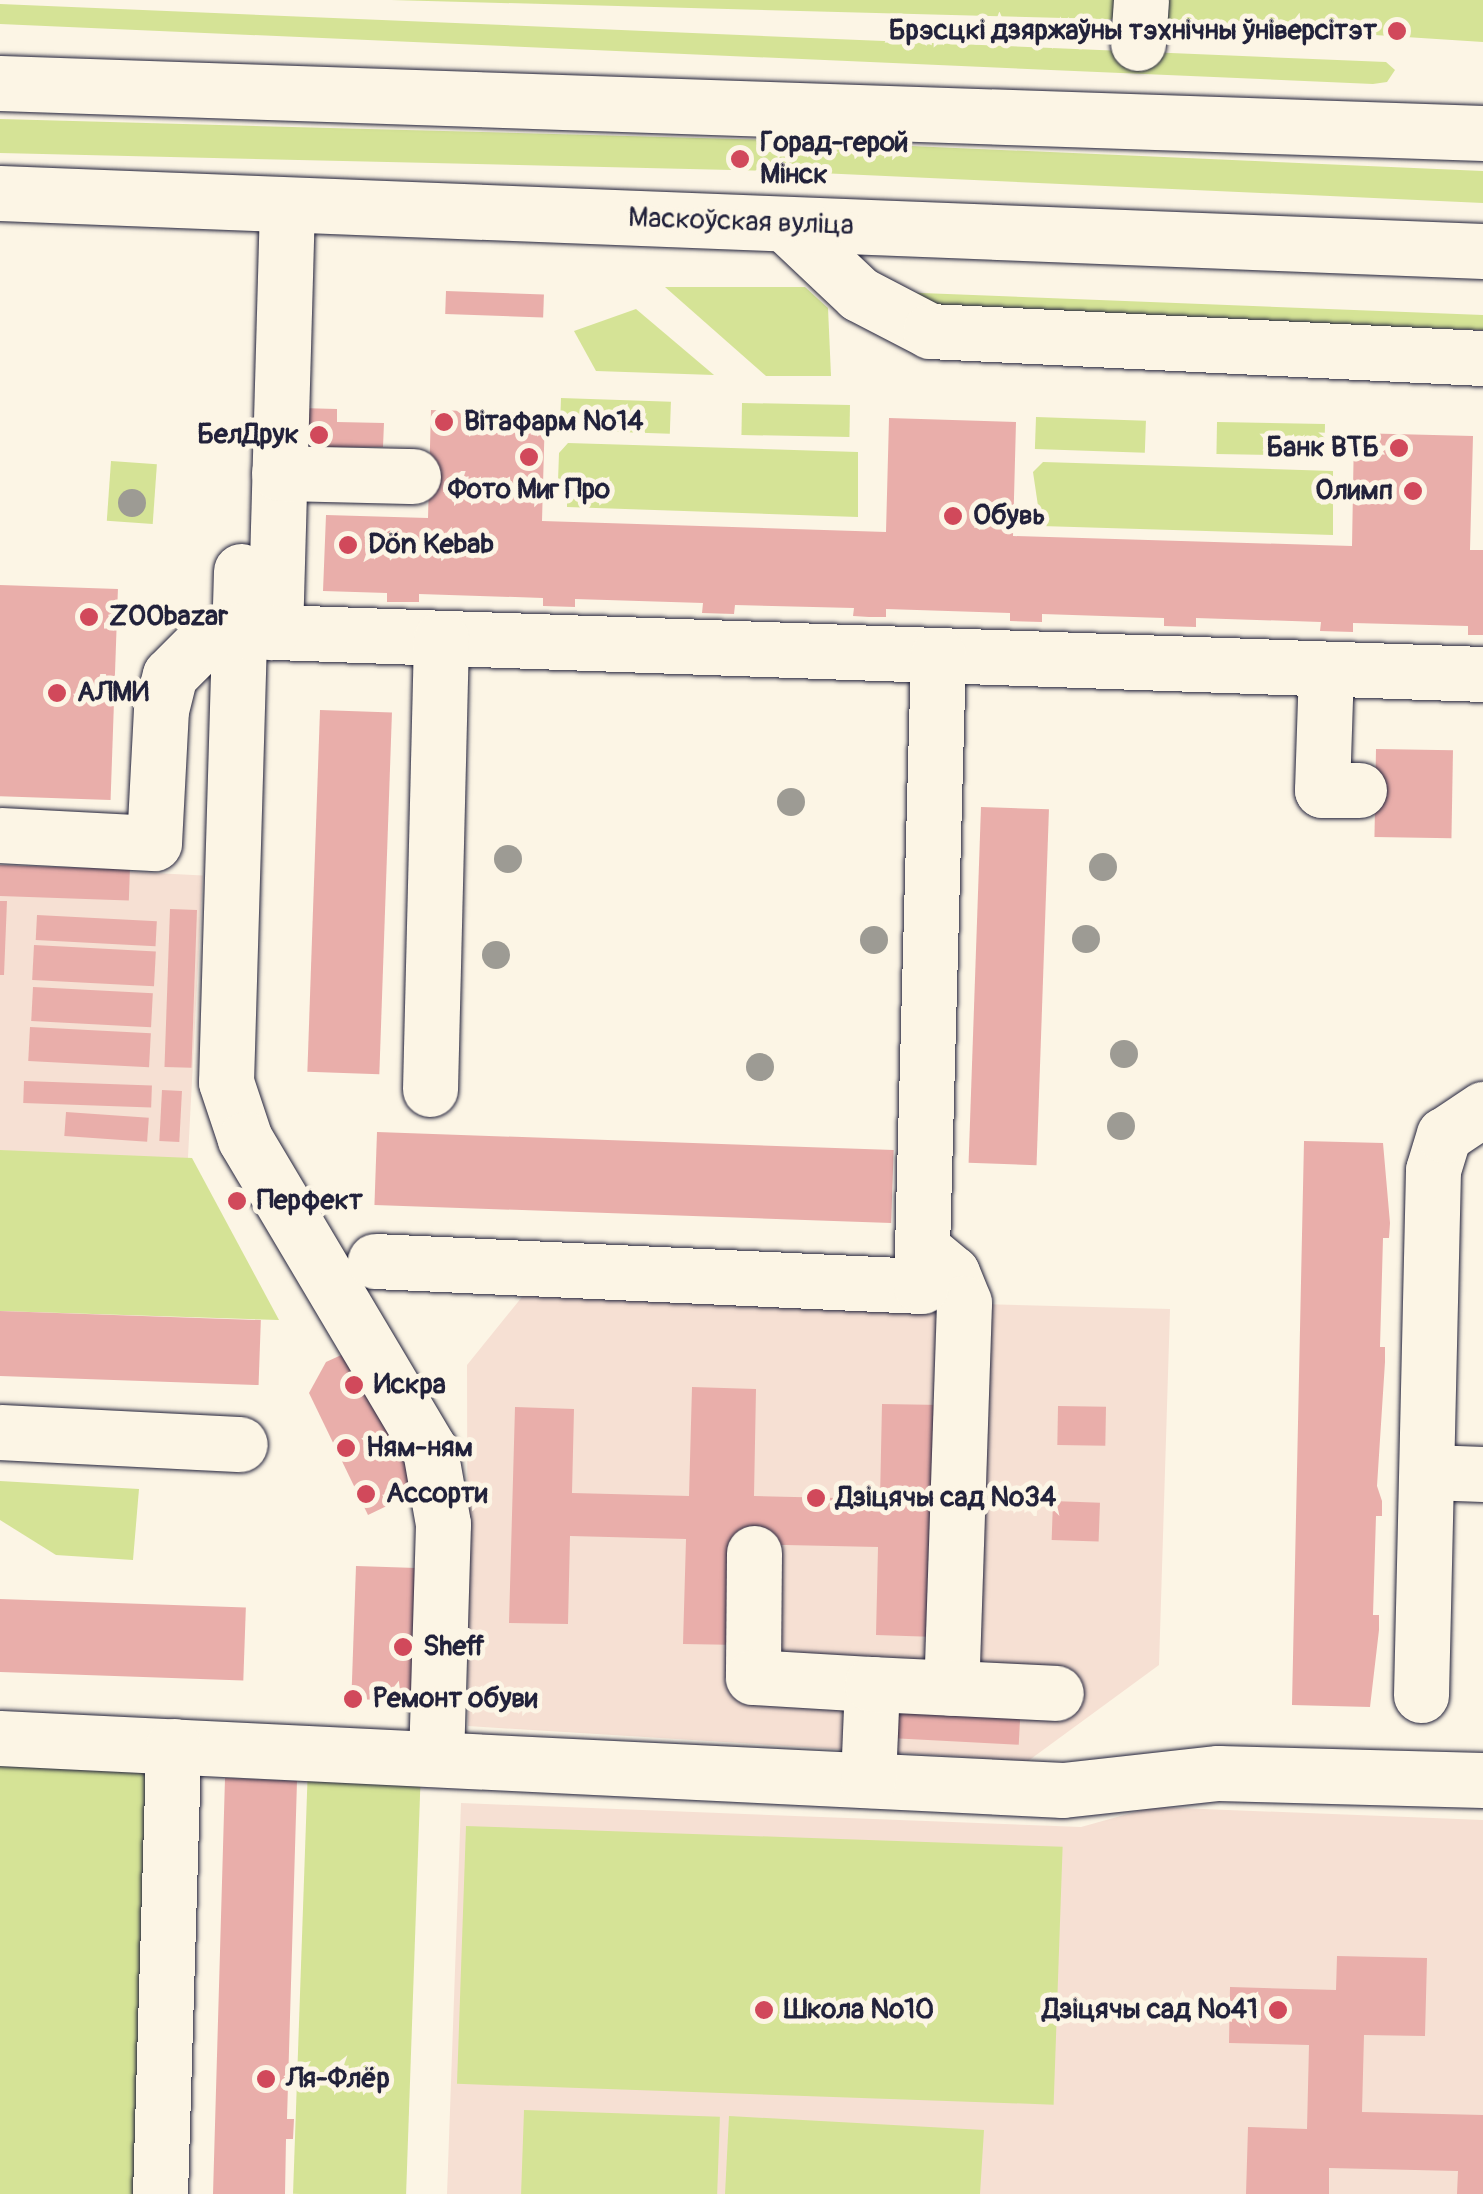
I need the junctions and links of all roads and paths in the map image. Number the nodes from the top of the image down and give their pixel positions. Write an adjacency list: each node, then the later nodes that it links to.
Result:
1 (0, 83): 2 (main road)
2 (1483, 133)
3 (0, 193): 4 (main road, Маскоўская вуліца)
4 (286, 205): 5 (main road, Маскоўская вуліца); 8 (main road)
5 (785, 224): 6 (main road, Маскоўская вуліца); 7 (main road)
6 (1483, 251)
7 (1483, 358)
8 (279, 473): 9 (main road); 11 (main road)
9 (413, 476)
10 (242, 538): 11 (main road)
11 (257, 631): 12 (main road); 17 (main road); 33 (main road)
12 (441, 638): 13 (main road); 18 (main road)
13 (938, 655): 14 (main road); 20 (main road)
14 (1326, 669): 15 (main road); 16 (main road)
15 (1483, 674)
16 (1359, 790)
17 (0, 835)
18 (430, 1089)
19 (1483, 1109): 24 (main road)
20 (923, 1249): 21 (main road); 28 (main road)
21 (375, 1260)
22 (0, 1432): 23 (main road)
23 (240, 1444)
24 (1429, 1472): 25 (main road); 30 (main road)
25 (1483, 1474)
26 (754, 1553): 27 (main road)
27 (872, 1684): 28 (main road); 34 (main road)
28 (952, 1688): 29 (main road)
29 (1056, 1693)
30 (1422, 1695)
31 (0, 1738): 32 (main road)
32 (173, 1746): 33 (main road); 36 (main road)
33 (446, 1757): 34 (main road)
34 (868, 1780): 35 (main road)
35 (1483, 1780)
36 (160, 2194)

